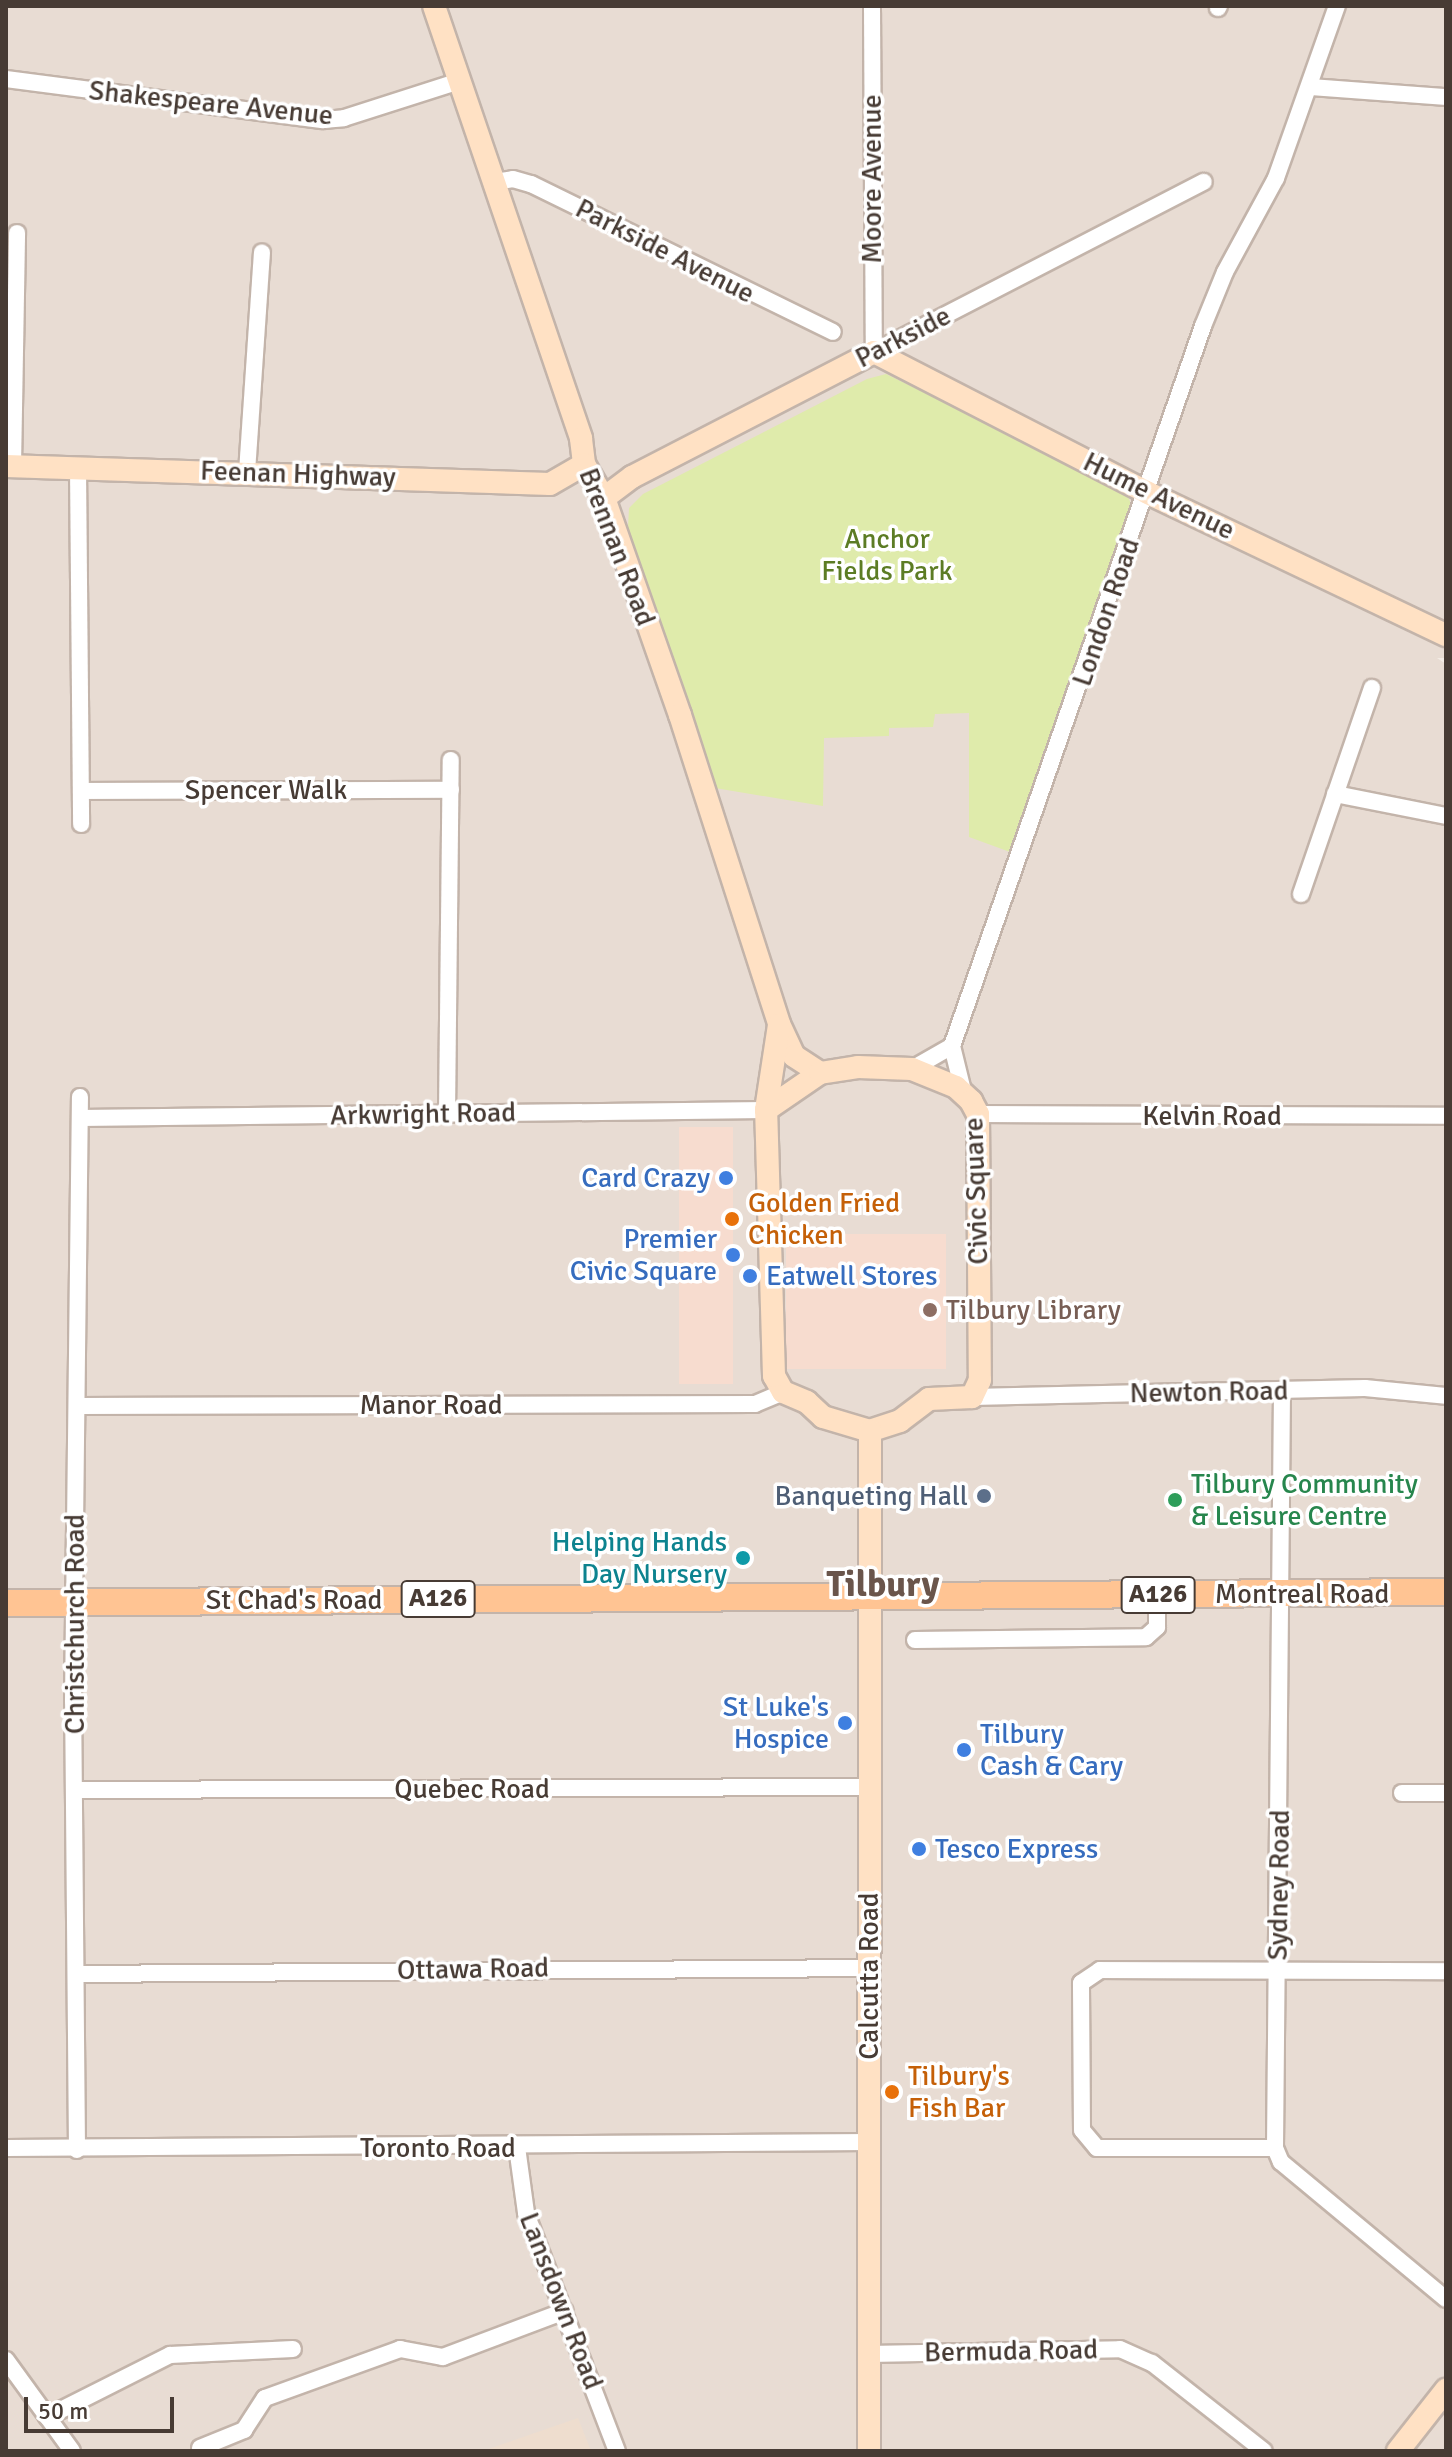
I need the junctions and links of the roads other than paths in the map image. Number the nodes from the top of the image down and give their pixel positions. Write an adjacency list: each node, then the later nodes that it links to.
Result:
1 (434, 6): 5 (street, Brennan Road)
2 (872, 6): 13 (street, Moore Avenue)
3 (1337, 6): 6 (street, London Road)
4 (6, 79): 5 (street, Shakespeare Avenue)
5 (459, 81): 8 (street, Brennan Road)
6 (1312, 87): 7 (street); 18 (street, London Road)
7 (1446, 97)
8 (495, 182): 12 (street, Parkside Avenue); 14 (street, Brennan Road)
9 (1204, 182): 13 (street, Parkside)
10 (17, 233): 15 (street)
11 (262, 253): 17 (street)
12 (833, 332)
13 (874, 352): 18 (street, Hume Avenue); 19 (street, Parkside)
14 (584, 464): 17 (street, Feenan Highway); 19 (street, Brennan Road)
15 (10, 466): 16 (street, Feenan Highway)
16 (78, 467): 17 (street, Feenan Highway); 24 (street)
17 (247, 472)
18 (1148, 493): 20 (street, Hume Avenue); 30 (street, London Road)
19 (604, 498): 29 (street, Brennan Road)
20 (1446, 635)
21 (1372, 688): 25 (street)
22 (451, 760): 23 (street)
23 (451, 790): 24 (street, Spencer Walk); 36 (street)
24 (81, 791): 27 (street)
25 (1335, 794): 26 (street); 28 (street)
26 (1446, 816)
27 (81, 824)
28 (1301, 894)
29 (779, 1024): 32 (street, Brennan Road); 35 (street)
30 (952, 1046): 31 (street); 33 (street)
31 (912, 1069): 32 (street, Civic Square); 33 (street, Civic Square)
32 (820, 1073): 35 (street, Civic Square)
33 (964, 1095): 37 (street, Civic Square)
34 (80, 1097): 39 (street, Christchurch Road)
35 (766, 1110): 36 (street, Arkwright Road); 41 (street)
36 (447, 1114): 39 (street, Arkwright Road)
37 (978, 1114): 38 (street, Kelvin Road); 43 (street, Civic Square)
38 (1446, 1116)
39 (80, 1118): 44 (street, Christchurch Road)
40 (1282, 1391): 42 (street, Newton Road); 43 (street, Newton Road); 47 (street, Sydney Road)
41 (783, 1392): 44 (street, Manor Road); 45 (street)
42 (1446, 1396)
43 (972, 1397): 45 (street)
44 (77, 1406): 50 (street, Christchurch Road)
45 (870, 1431): 49 (street, Calcutta Road)
46 (1446, 1592): 47 (main road, Montreal Road / A126)
47 (1279, 1594): 48 (main road, Montreal Road / A126); 58 (street, Sydney Road)
48 (1157, 1595): 49 (main road, Montreal Road / A126); 52 (street)
49 (870, 1597): 50 (main road, St Chad's Road / A126); 53 (street, Calcutta Road)
50 (75, 1601): 51 (main road, St Chad's Road / A126); 54 (street, Christchurch Road)
51 (6, 1603)
52 (915, 1640)
53 (870, 1787): 54 (street, Quebec Road); 57 (street, Calcutta Road)
54 (74, 1790): 60 (street, Christchurch Road)
55 (1402, 1793): 56 (street)
56 (1446, 1793)
57 (870, 1968): 60 (street, Ottawa Road); 61 (street, Calcutta Road)
58 (1278, 1971): 59 (street); 64 (street, Sydney Road); 64 (street)
59 (1446, 1971)
60 (76, 1974): 65 (street, Christchurch Road)
61 (870, 2142): 62 (street, Toronto Road); 69 (street, Calcutta Road)
62 (517, 2147): 65 (street, Toronto Road); 67 (street, Lansdown Road)
63 (6, 2148): 65 (street, Toronto Road)
64 (1275, 2148): 66 (street)
65 (77, 2150)
66 (1446, 2299)
67 (565, 2311): 73 (street); 76 (street, Lansdown Road)
68 (293, 2349): 72 (street)
69 (869, 2354): 77 (street, Calcutta Road); 78 (street, Bermuda Road)
70 (6, 2360): 72 (street)
71 (1446, 2390): 79 (street)
72 (47, 2417): 75 (street)
73 (223, 2446): 74 (street)
74 (200, 2448)
75 (72, 2451)
76 (617, 2451)
77 (869, 2451)
78 (1264, 2451)
79 (1398, 2451)

